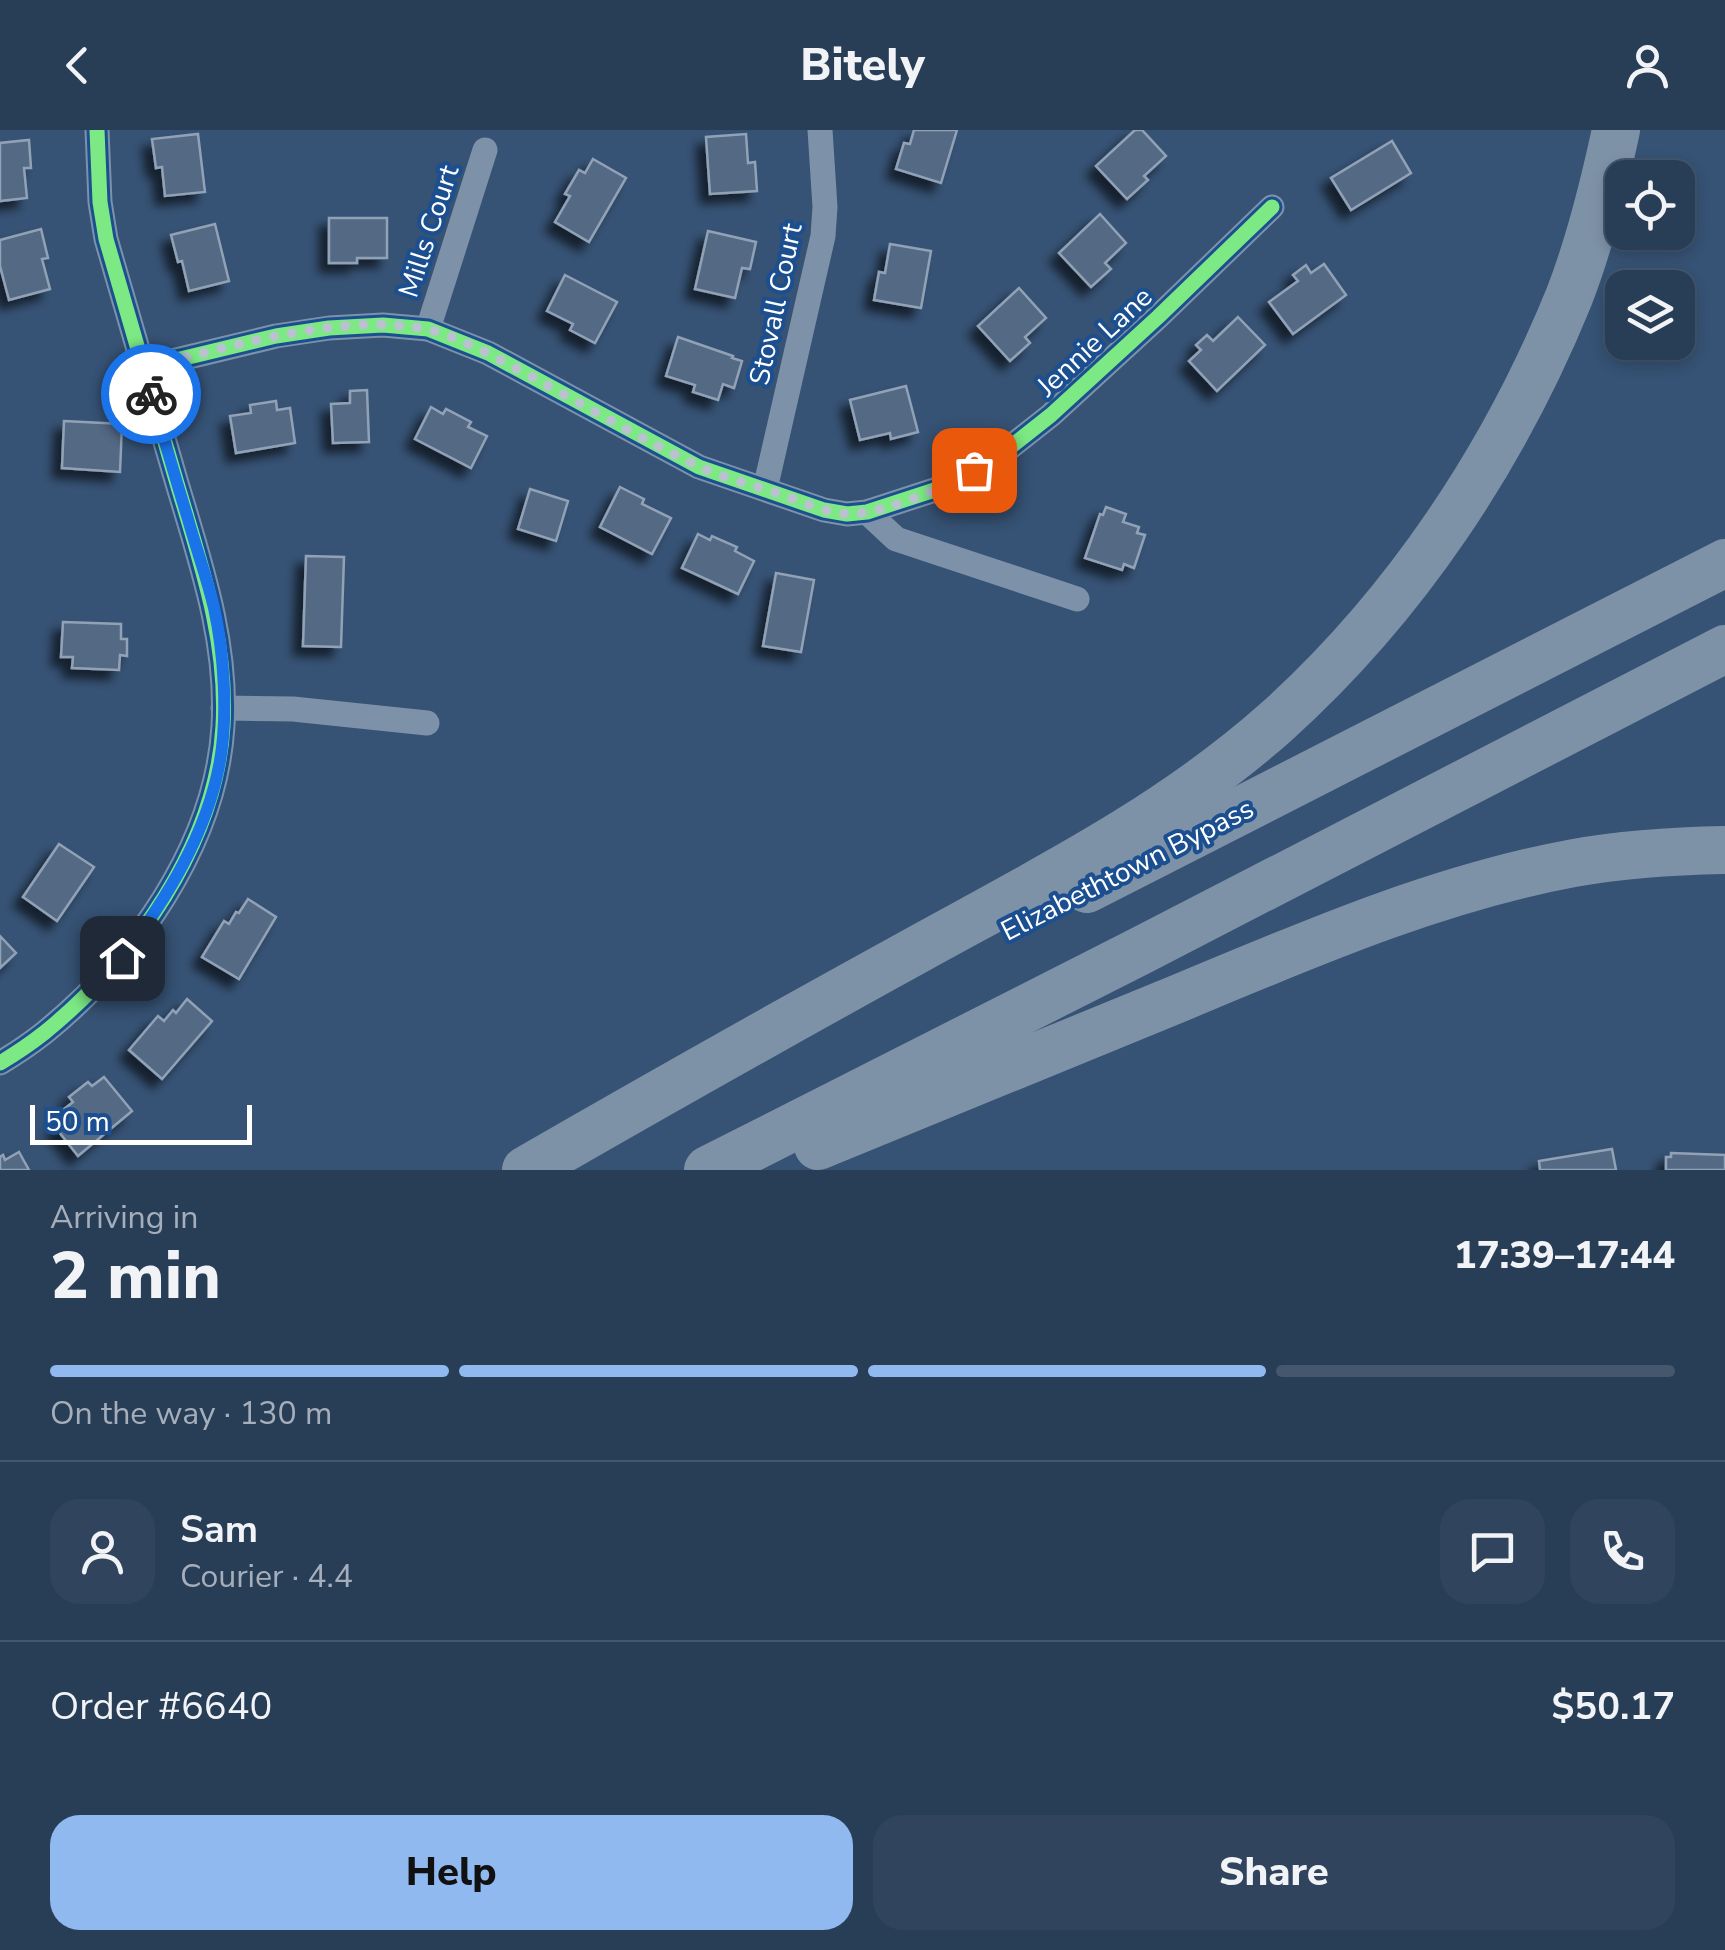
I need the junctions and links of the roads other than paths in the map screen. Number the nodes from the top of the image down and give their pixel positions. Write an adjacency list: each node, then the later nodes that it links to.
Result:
1 (97, 130): 7 (street)
2 (820, 130): 8 (street, Stovall Court)
3 (1616, 130): 17 (highway)
4 (485, 150): 6 (street, Mills Court)
5 (1272, 207): 9 (street, Jennie Lane)
6 (428, 330): 7 (street, Jennie Lane); 8 (street, Jennie Lane)
7 (143, 368): 13 (street)
8 (765, 489): 9 (street, Jennie Lane)
9 (867, 512): 11 (street)
10 (1725, 562): 17 (highway, Elizabethtown Bypass)
11 (1077, 599)
12 (1725, 649): 18 (highway)
13 (224, 708): 14 (street); 16 (street)
14 (427, 724)
15 (1725, 850): 19 (highway)
16 (0, 1064)
17 (526, 1170)
18 (708, 1170)
19 (759, 1170)

